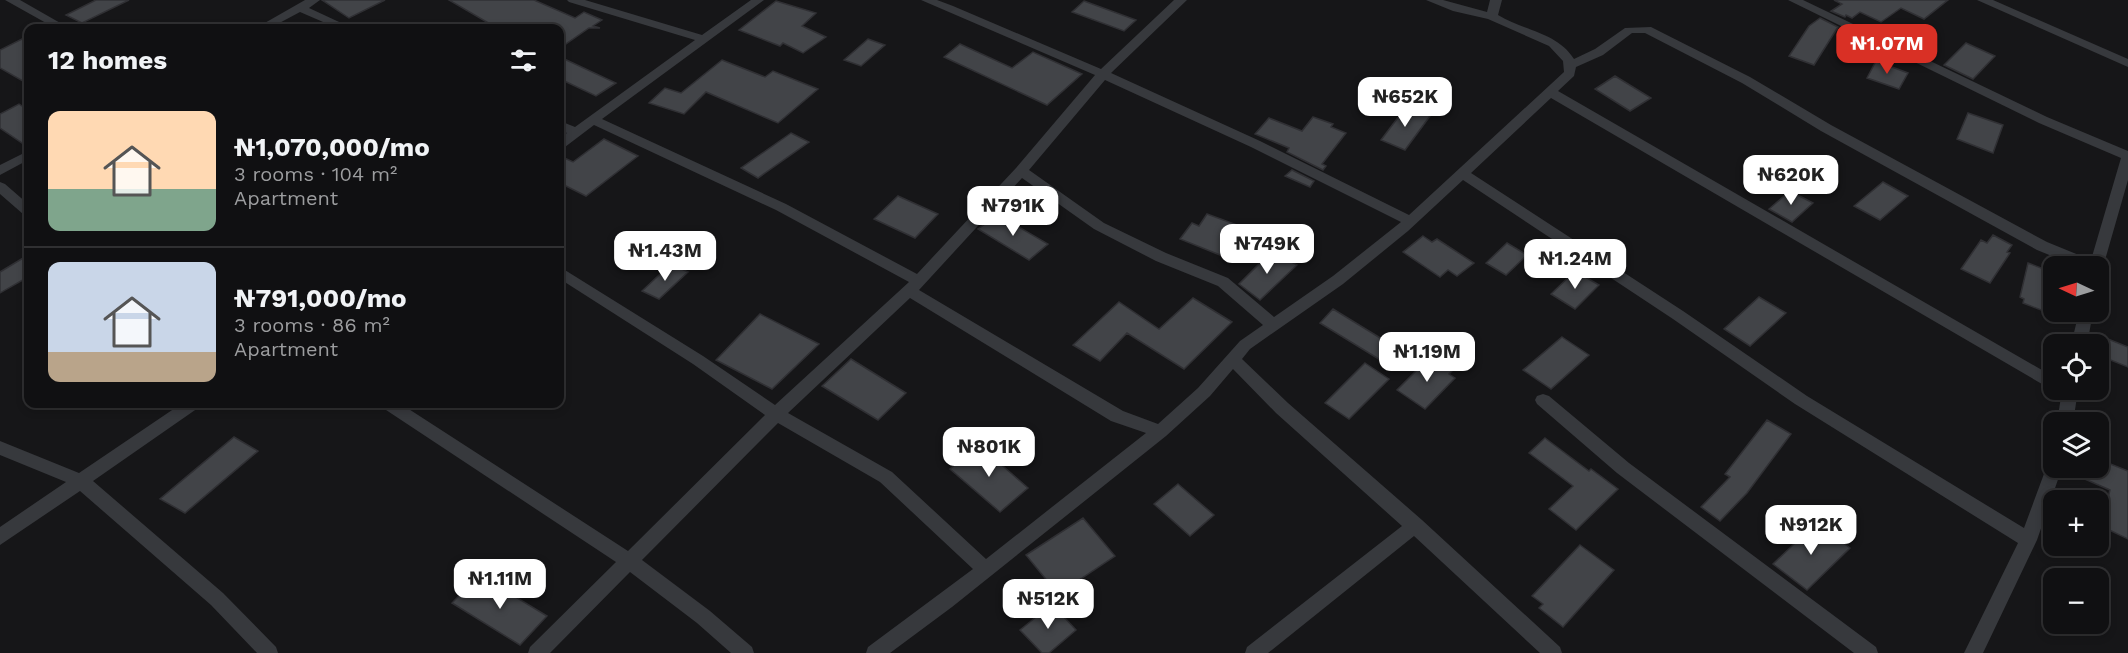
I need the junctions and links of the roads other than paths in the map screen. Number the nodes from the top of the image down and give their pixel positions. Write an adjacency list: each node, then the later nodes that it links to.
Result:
1 (11, 0): 13 (street)
2 (314, 0): 11 (street)
3 (573, 0): 16 (street)
4 (758, 0): 16 (street)
5 (927, 0): 19 (street)
6 (1181, 0): 19 (street)
7 (1432, 0): 12 (street)
8 (1496, 0): 12 (street)
9 (1794, 0): 25 (street)
10 (1983, 0): 17 (street)
11 (300, 8): 14 (street); 15 (street)
12 (1492, 16): 18 (street)
13 (56, 24)
14 (270, 24)
15 (337, 24)
16 (704, 39): 21 (street)
17 (2128, 63)
18 (1571, 65): 20 (street); 33 (street)
19 (1103, 74): 28 (street); 32 (street)
20 (1550, 92): 29 (street); 39 (street)
21 (593, 120): 23 (street); 36 (street)
22 (564, 127): 23 (street)
23 (576, 132): 24 (street)
24 (564, 141)
25 (2128, 156): 34 (street)
26 (24, 157): 27 (street)
27 (0, 171)
28 (1021, 171): 36 (street); 37 (street)
29 (1462, 173): 32 (street); 50 (street)
30 (0, 187): 31 (street)
31 (24, 208)
32 (1410, 221): 37 (street)
33 (2067, 256)
34 (2098, 256)
35 (564, 275): 43 (street)
36 (914, 286): 43 (street); 44 (street)
37 (1273, 326): 38 (street)
38 (1232, 359): 44 (street); 48 (street)
39 (2043, 379)
40 (1543, 400): 59 (street)
41 (186, 408): 47 (street)
42 (394, 408): 51 (street)
43 (776, 414): 51 (street); 52 (street)
44 (1160, 431): 52 (street)
45 (0, 448): 47 (street)
46 (2050, 478): 50 (street)
47 (81, 481): 49 (street); 53 (street)
48 (1416, 525): 57 (street); 58 (street)
49 (0, 537)
50 (2028, 540): 60 (street)
51 (630, 560): 54 (street); 55 (street)
52 (985, 569): 56 (street)
53 (269, 653)
54 (537, 653)
55 (745, 653)
56 (875, 653)
57 (1254, 653)
58 (1553, 653)
59 (1869, 653)
60 (1973, 653)

